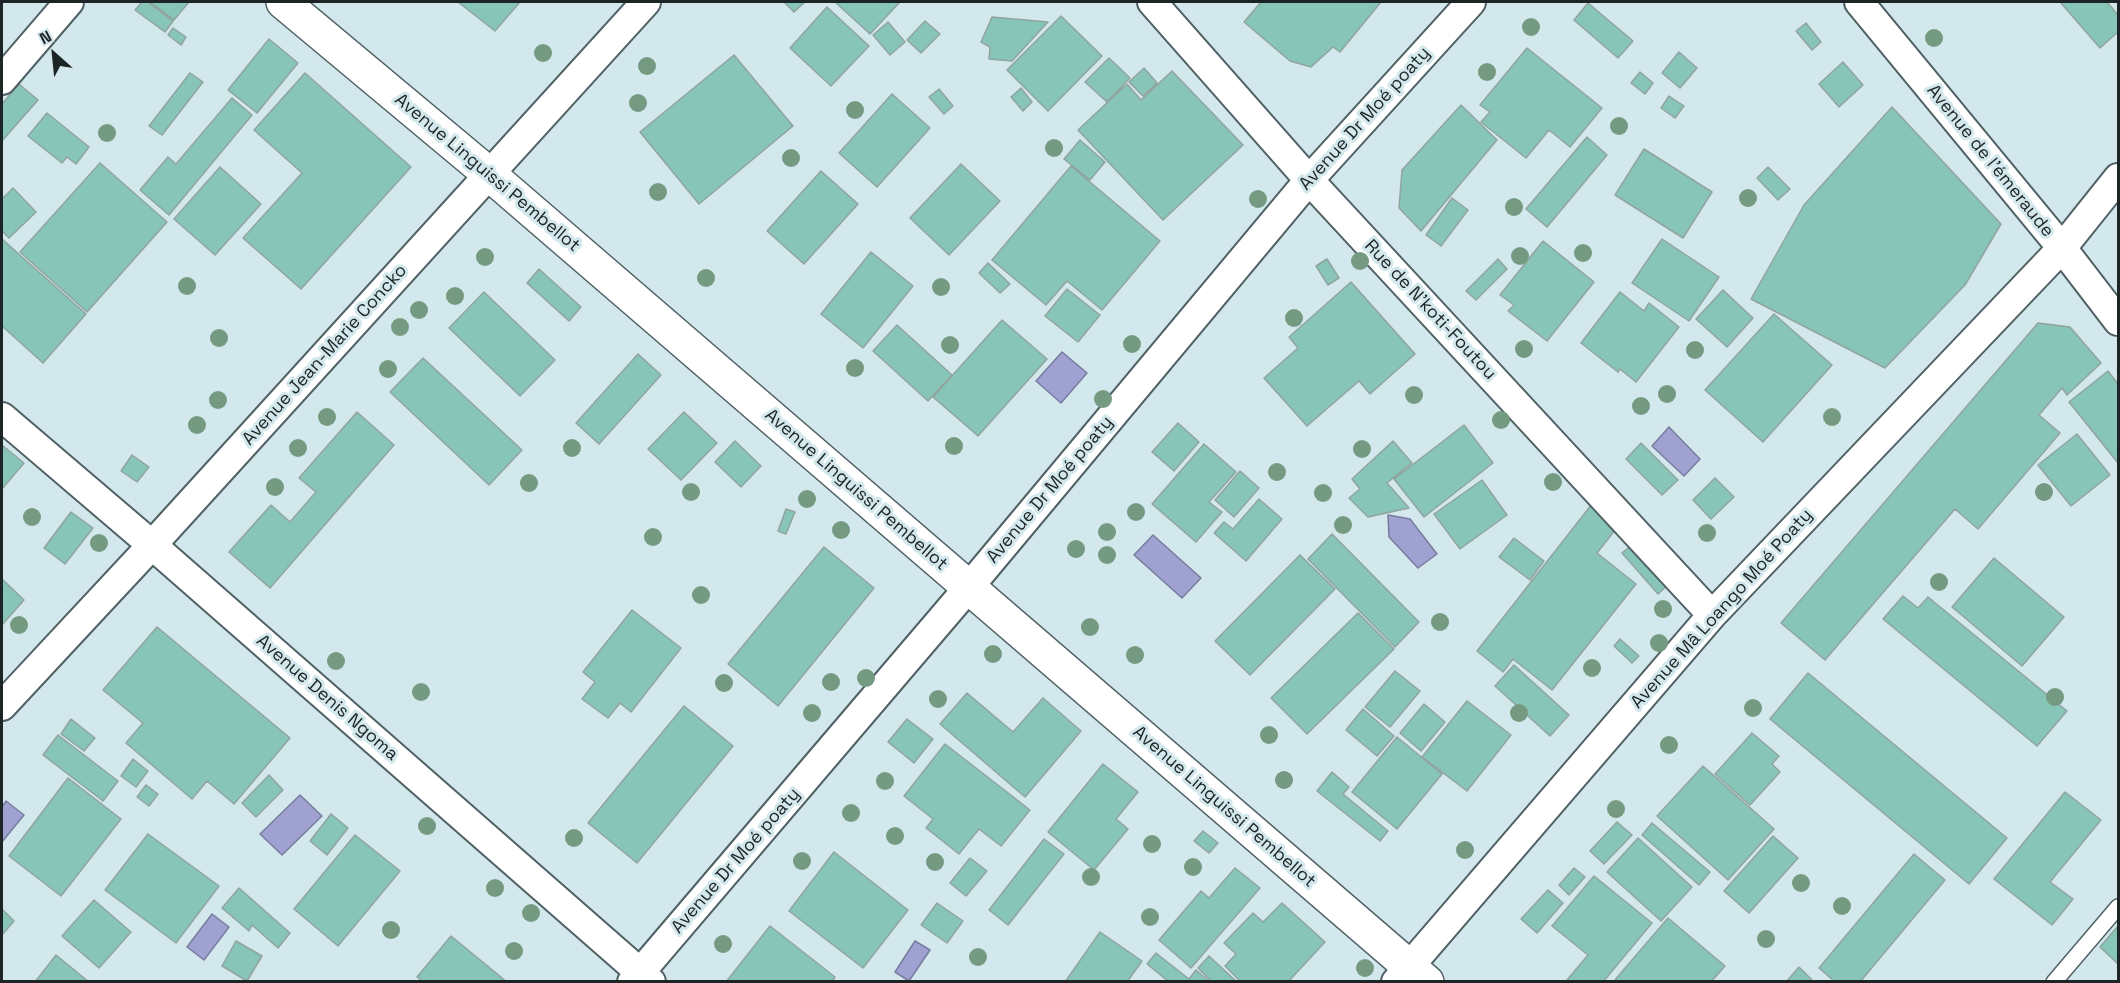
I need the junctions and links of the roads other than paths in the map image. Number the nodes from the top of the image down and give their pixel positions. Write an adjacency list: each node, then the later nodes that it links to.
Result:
1 (69, 2): 7 (street)
2 (283, 2): 8 (street, Avenue Linguissi Pembellot)
3 (646, 2): 8 (street, Avenue Jean-Marie Concko)
4 (1152, 2): 10 (street, Rue de N'koti-Foutou)
5 (1472, 2): 10 (street, Avenue Dr Moé poaty)
6 (1860, 2): 11 (street, Avenue de l'émeraude)
7 (2, 80)
8 (489, 174): 14 (street, Avenue Jean-Marie Concko); 15 (street, Avenue Linguissi Pembellot)
9 (2118, 178): 11 (street, Avenue Mâ Loango Moé Poaty)
10 (1309, 180): 15 (street, Avenue Dr Moé poaty); 16 (street, Rue de N'koti-Foutou)
11 (2062, 248): 12 (street, Avenue de l'émeraude); 16 (street, Avenue Mâ Loango Moé Poaty)
12 (2118, 321)
13 (2, 417): 14 (street, Avenue Denis Ngoma)
14 (152, 545): 17 (street, Avenue Jean-Marie Concko); 20 (street, Avenue Denis Ngoma)
15 (969, 588): 19 (street, Avenue Linguissi Pembellot); 20 (street, Avenue Dr Moé poaty)
16 (1712, 615): 19 (street, Avenue Mâ Loango Moé Poaty)
17 (2, 706)
18 (2118, 907): 21 (lane)
19 (1410, 976)
20 (641, 978)
21 (2054, 981)

